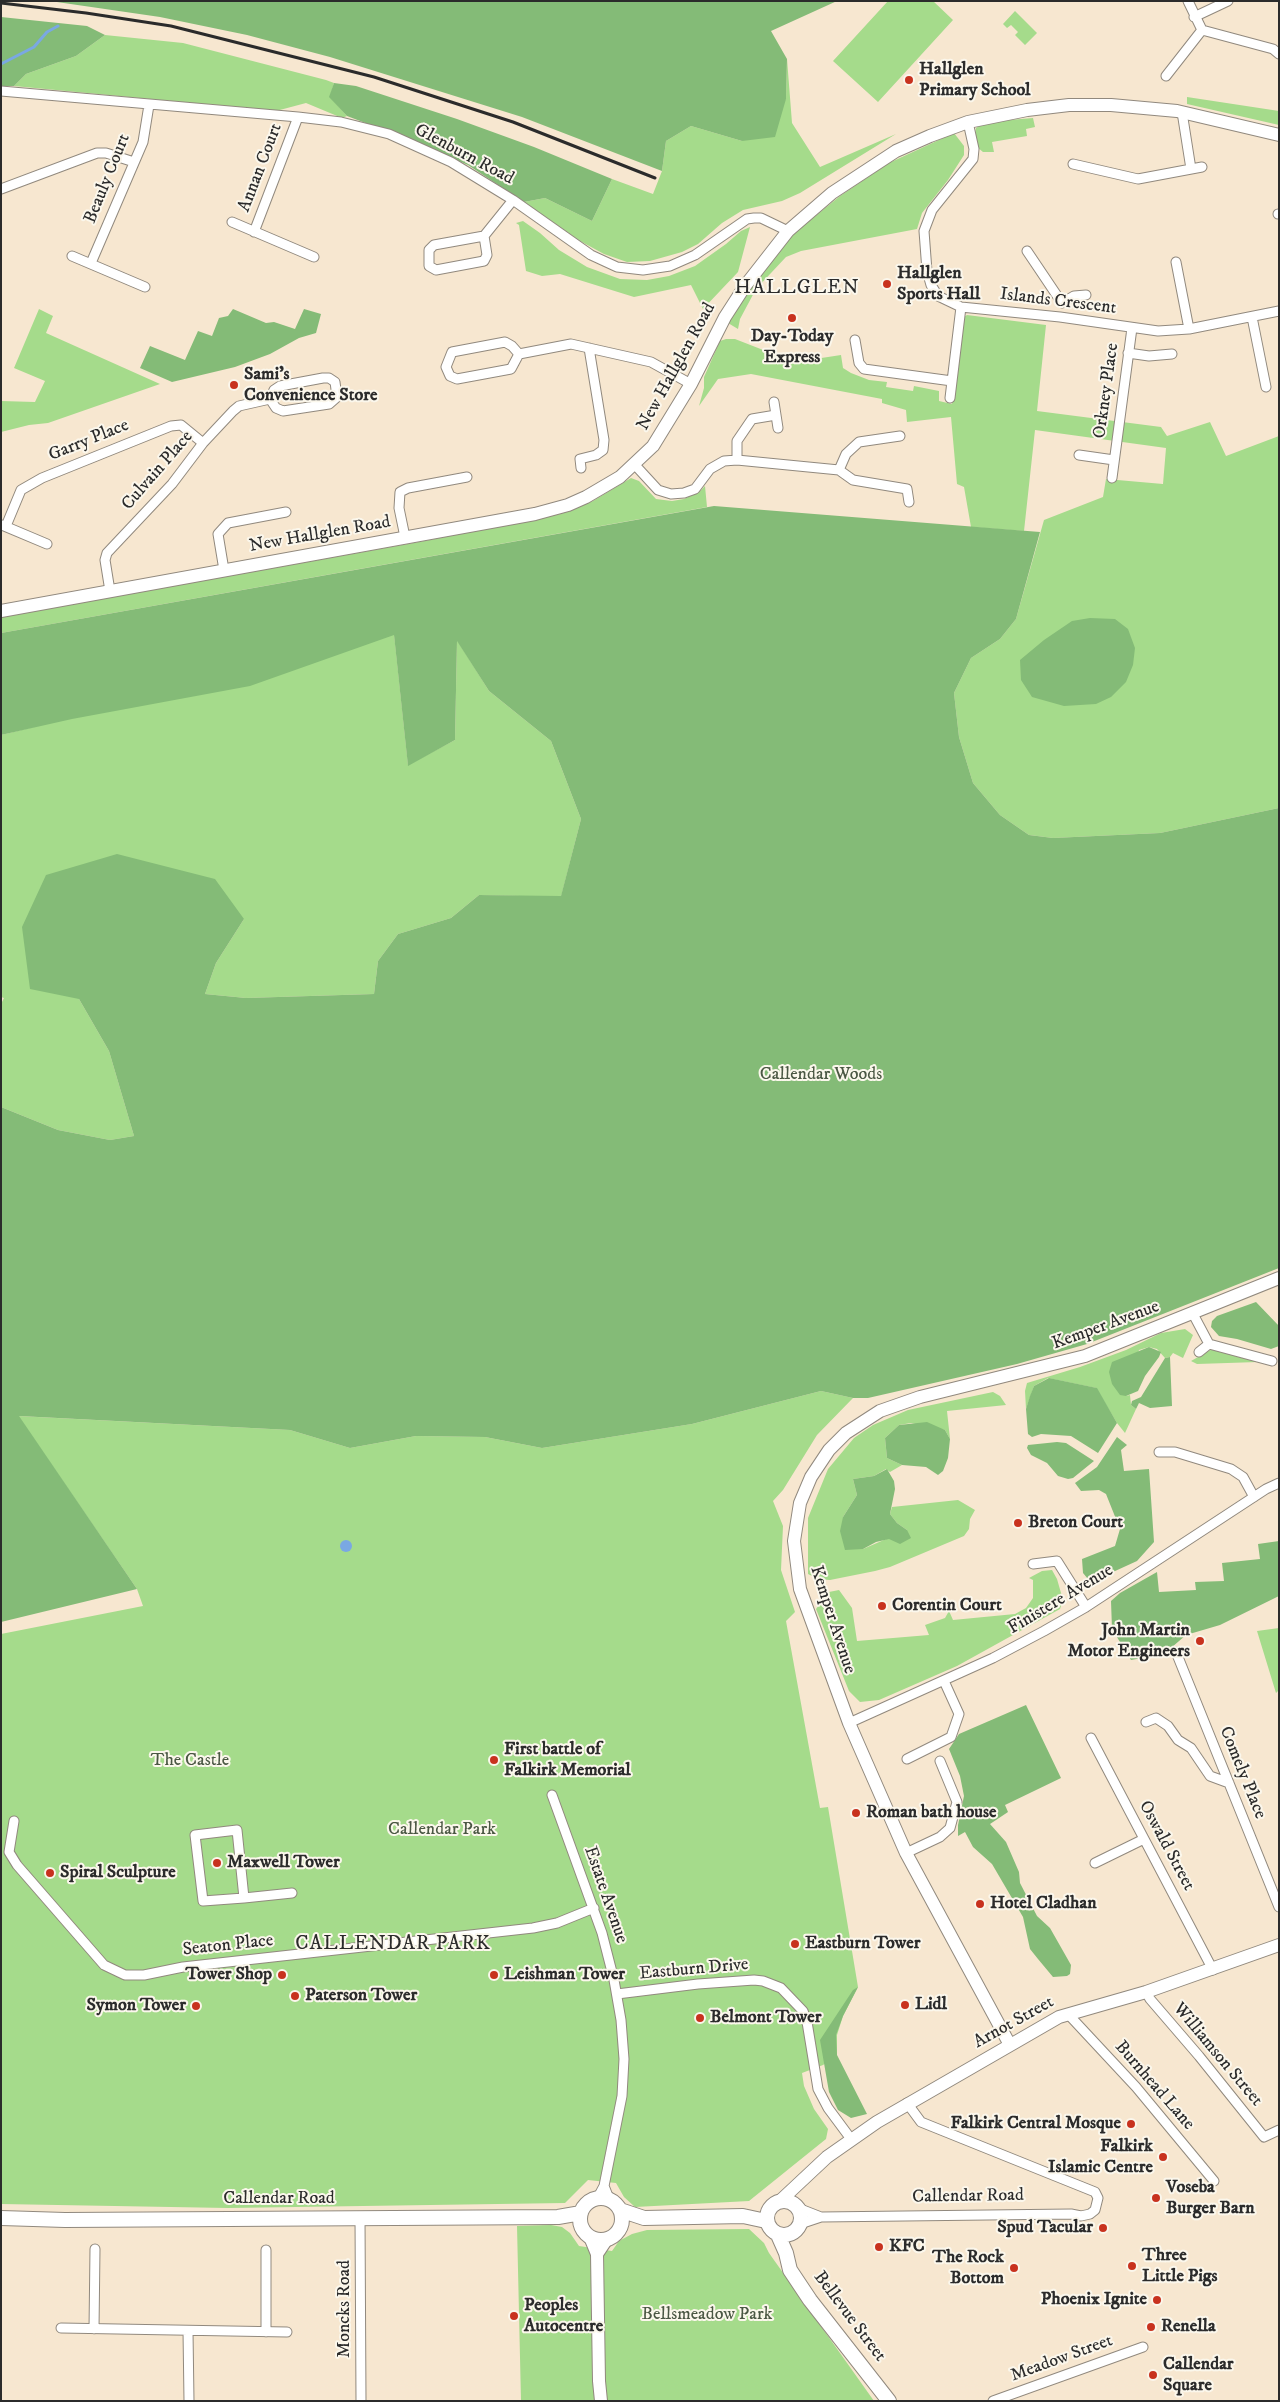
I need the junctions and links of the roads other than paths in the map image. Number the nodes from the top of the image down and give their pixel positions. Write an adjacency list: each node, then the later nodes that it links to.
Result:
1 (1188, 1): 3 (street)
2 (1228, 1): 3 (street)
3 (1194, 17): 4 (street)
4 (1202, 30): 5 (street); 6 (street)
5 (1279, 54)
6 (1166, 76)
7 (1, 91): 8 (street, Glenburn Road)
8 (149, 105): 10 (street, Glenburn Road); 13 (street, Beauly Court)
9 (1182, 112): 11 (street, New Hallglen Road); 12 (street, New Hallglen Road); 16 (street)
10 (298, 117): 18 (street, Glenburn Road); 20 (street, Annan Court)
11 (968, 122): 21 (street, New Hallglen Road); 31 (street, Islands Crescent)
12 (1279, 135)
13 (134, 162): 17 (street); 27 (street, Beauly Court)
14 (1074, 164): 16 (street)
15 (1202, 167): 16 (street)
16 (1192, 168)
17 (1, 189)
18 (513, 200): 21 (street, Glenburn Road); 22 (street)
19 (232, 222): 20 (street, Annan Court)
20 (254, 232): 25 (street, Annan Court)
21 (788, 232): 43 (street, New Hallglen Road)
22 (484, 236): 22 (street)
23 (1027, 251): 30 (street)
24 (72, 256): 27 (street)
25 (314, 258)
26 (1176, 262): 36 (street)
27 (91, 263): 28 (street)
28 (145, 287)
29 (1086, 295): 30 (street)
30 (1062, 302): 33 (street)
31 (961, 307): 33 (street, Islands Crescent); 42 (street)
32 (1279, 311): 34 (street, Islands Crescent)
33 (1060, 317): 35 (street, Islands Crescent)
34 (1252, 317): 36 (street, Islands Crescent); 44 (street)
35 (1132, 328): 36 (street, Islands Crescent); 39 (street, Orkney Place)
36 (1188, 329)
37 (855, 340): 42 (street)
38 (589, 348): 40 (street); 43 (street); 56 (street)
39 (1128, 352): 41 (street); 54 (street, Orkney Place)
40 (519, 354): 40 (street)
41 (1172, 354)
42 (952, 381): 45 (street)
43 (692, 384): 55 (street, New Hallglen Road)
44 (1266, 387)
45 (950, 398)
46 (270, 399): 46 (street, Culvain Place); 51 (street, Culvain Place)
47 (774, 402): 48 (street)
48 (776, 415): 49 (street); 53 (street)
49 (778, 428)
50 (900, 436): 57 (street)
51 (203, 443): 62 (street, Garry Place); 66 (street, Culvain Place)
52 (1079, 455): 54 (street, Orkney Place)
53 (737, 460): 55 (street); 57 (street)
54 (1114, 460): 59 (street, Orkney Place)
55 (635, 465): 63 (street, New Hallglen Road)
56 (581, 468)
57 (839, 470): 60 (street)
58 (467, 477): 63 (street)
59 (1112, 478)
60 (909, 502)
61 (286, 512): 65 (street)
62 (4, 526): 64 (street)
63 (405, 537): 65 (street, New Hallglen Road)
64 (47, 544)
65 (224, 570): 66 (street, New Hallglen Road)
66 (110, 591): 67 (street, New Hallglen Road)
67 (1, 611)
68 (1279, 1278): 69 (street, Kemper Avenue)
69 (1192, 1312): 70 (street); 81 (street, Kemper Avenue)
70 (1209, 1344): 71 (street); 72 (street)
71 (1198, 1352)
72 (1272, 1362)
73 (1159, 1452): 75 (street)
74 (1279, 1483): 75 (street, Finistere Avenue)
75 (1254, 1497): 77 (street, Finistere Avenue)
76 (1032, 1564): 77 (street)
77 (1086, 1607): 79 (street, Finistere Avenue)
78 (1176, 1652): 85 (street, Comely Place)
79 (944, 1681): 81 (street, Finistere Avenue); 83 (street)
80 (1146, 1722): 85 (street)
81 (849, 1723): 89 (street, Kemper Avenue)
82 (1091, 1738): 88 (street, Oswald Street)
83 (907, 1759)
84 (940, 1760): 89 (street)
85 (1229, 1783): 93 (street, Comely Place)
86 (552, 1795): 94 (street, Estate Avenue)
87 (14, 1821): 94 (street, Seaton Place)
88 (1144, 1839): 90 (street); 96 (street, Oswald Street)
89 (906, 1853): 100 (street, Kemper Avenue)
90 (1095, 1863)
91 (292, 1893): 92 (street)
92 (244, 1898): 92 (street)
93 (1279, 1907)
94 (594, 1908): 98 (street, Estate Avenue)
95 (1279, 1945): 96 (street, Arnot Street)
96 (1213, 1970): 97 (street, Arnot Street)
97 (1146, 1992): 99 (street, Arnot Street); 102 (street, Williamson Street)
98 (617, 1994): 103 (street, Eastburn Drive); 105 (street, Estate Avenue)
99 (1068, 2014): 100 (street, Arnot Street); 104 (street, Burnhead Lane)
100 (1010, 2045): 101 (street, Arnot Street)
101 (906, 2103): 103 (street, Arnot Street); 108 (street, Callendar Road)
102 (1279, 2130)
103 (851, 2139): 106 (street, Arnot Street)
104 (1214, 2180)
105 (609, 2203): 110 (main road); 111 (main road); 113 (main road)
106 (781, 2209): 108 (street, Callendar Road); 110 (main road); 112 (main road); 112 (main road)
107 (360, 2217): 109 (main road, Callendar Road); 111 (main road, Callendar Road); 125 (street, Moncks Road)
108 (821, 2217): 112 (street, Callendar Road)
109 (1, 2218)
110 (644, 2218): 113 (main road)
111 (581, 2219): 114 (main road)
112 (790, 2231): 127 (main road, Bellevue Street)
113 (612, 2236): 114 (main road); 117 (street)
114 (590, 2237): 117 (street)
115 (95, 2249): 119 (street)
116 (266, 2250): 121 (street)
117 (598, 2254): 126 (street)
118 (61, 2328): 119 (street)
119 (94, 2329): 120 (street)
120 (188, 2330): 121 (street); 124 (street)
121 (266, 2332): 122 (street)
122 (287, 2332)
123 (1143, 2347): 128 (street, Meadow Street)
124 (188, 2401)
125 (361, 2401)
126 (601, 2401)
127 (888, 2401)
128 (993, 2401)

